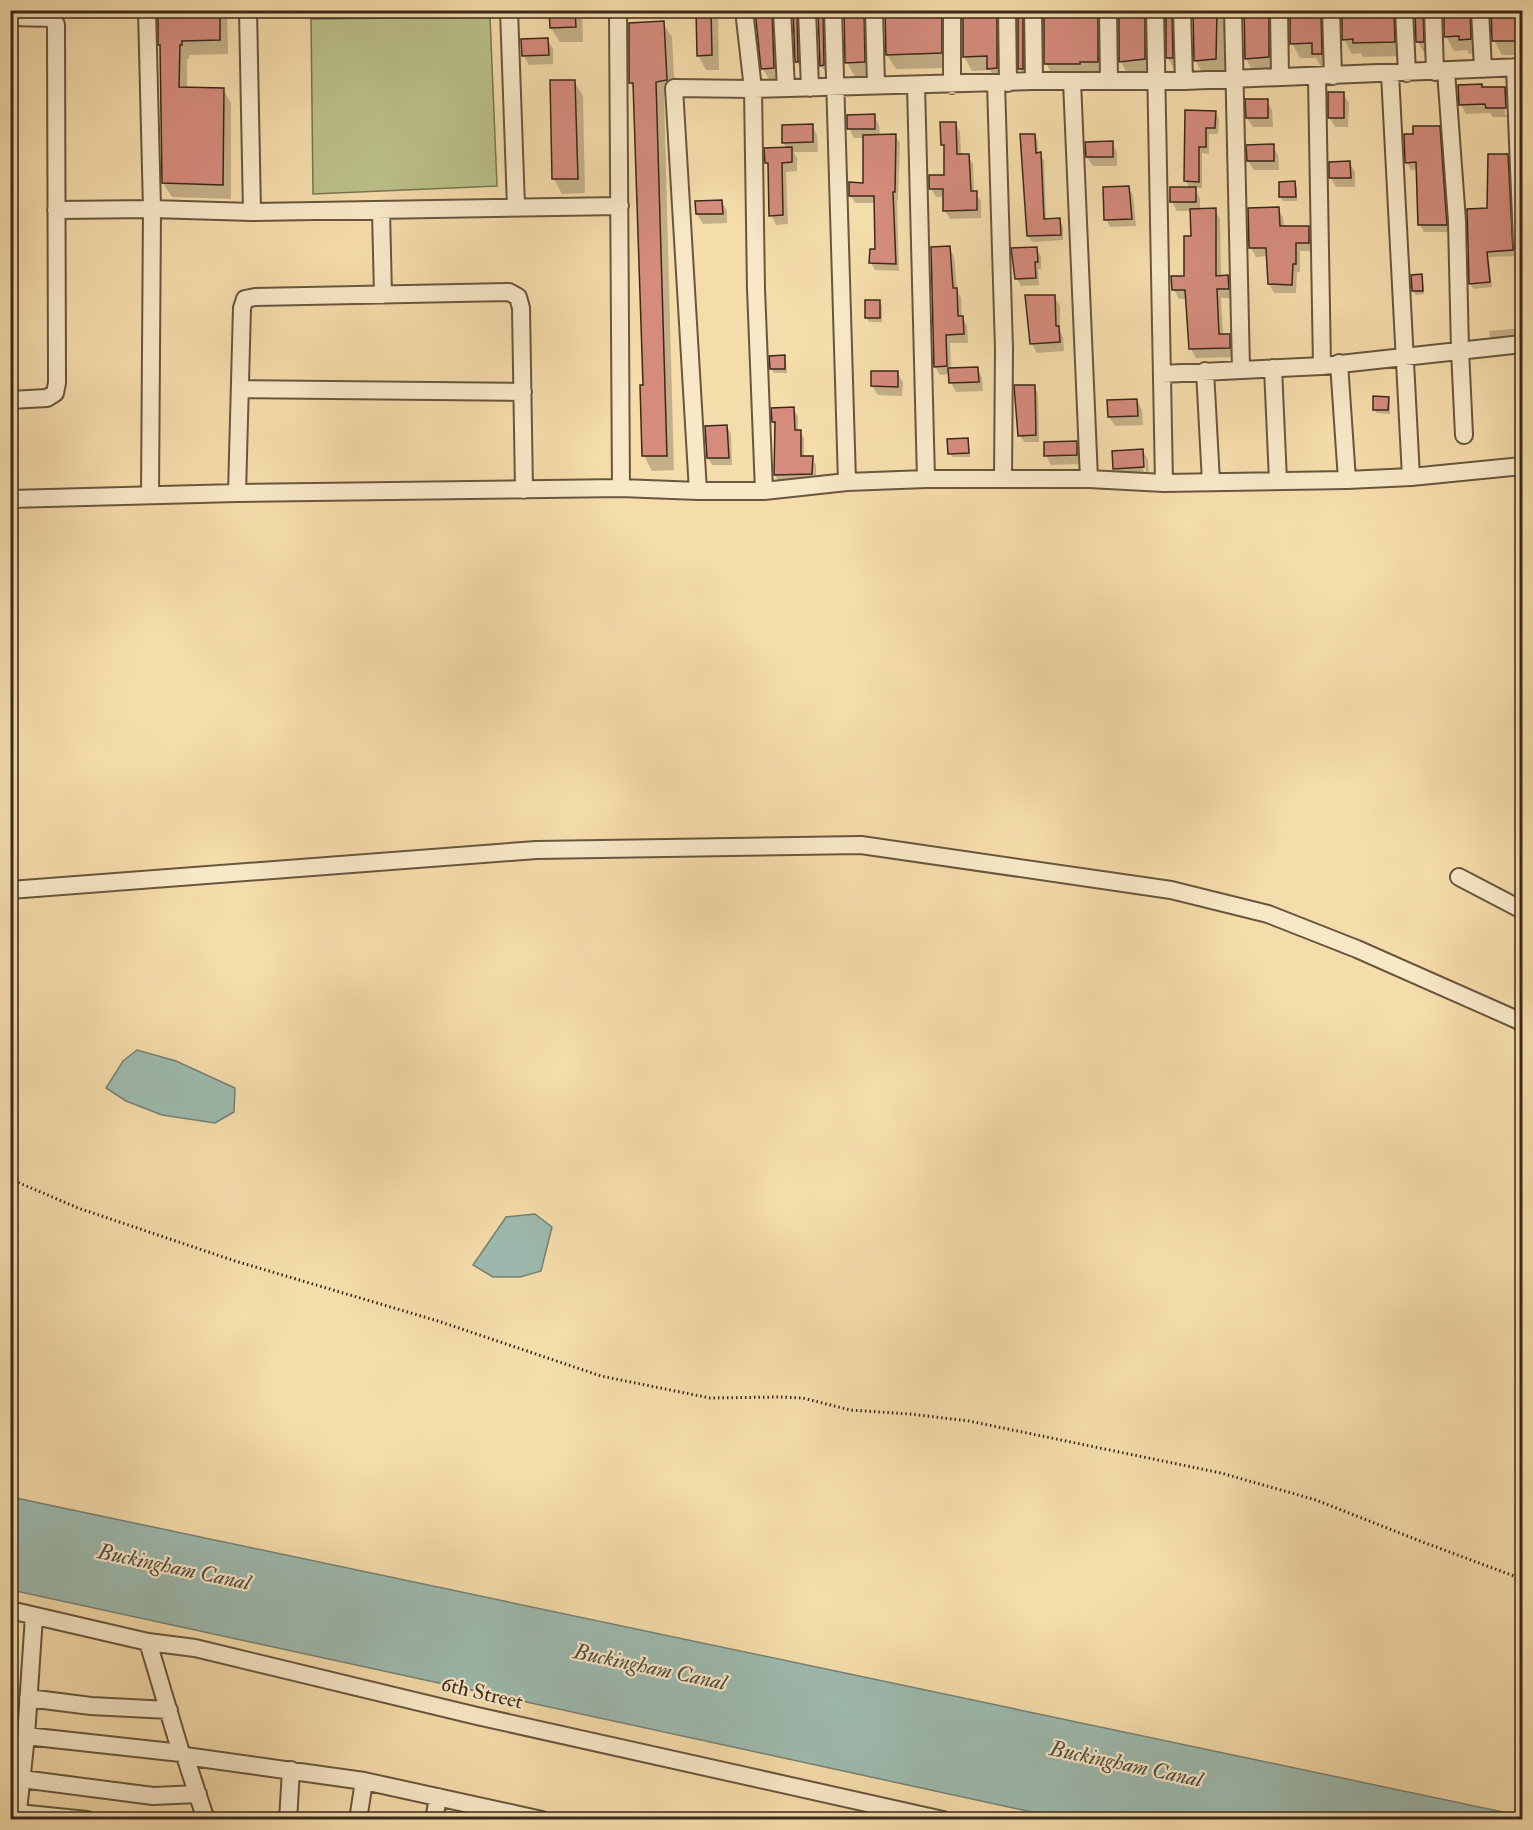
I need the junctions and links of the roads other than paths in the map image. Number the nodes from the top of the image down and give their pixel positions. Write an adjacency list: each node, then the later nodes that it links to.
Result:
1 (147, 10): 46 (street)
2 (248, 10): 49 (street)
3 (509, 10): 45 (street)
4 (618, 10): 44 (street)
5 (744, 10): 43 (street)
6 (782, 10): 41 (street)
7 (807, 10): 42 (street)
8 (833, 10): 40 (street)
9 (874, 10): 39 (street)
10 (952, 10): 38 (street)
11 (1007, 10): 36 (street)
12 (1033, 10): 31 (street)
13 (1108, 10): 33 (street)
14 (1155, 10): 34 (street)
15 (1182, 10): 35 (street)
16 (1233, 10): 30 (street)
17 (1280, 10): 28 (street)
18 (1331, 10): 29 (street)
19 (1404, 10): 26 (street)
20 (1433, 10): 25 (street)
21 (1480, 10): 24 (street)
22 (10, 18): 47 (street)
23 (1519, 67): 24 (street); 50 (street)
24 (1483, 69): 25 (street)
25 (1441, 71): 26 (street); 53 (street)
26 (1407, 73): 27 (street)
27 (1390, 74): 29 (street); 54 (street)
28 (1280, 77): 29 (street); 30 (street)
29 (1325, 77): 55 (street)
30 (1235, 79): 35 (street); 57 (street)
31 (1034, 81): 32 (street); 36 (street)
32 (1072, 81): 33 (street); 68 (street)
33 (1109, 81): 34 (street)
34 (1157, 81): 35 (street); 59 (street)
35 (1184, 81)
36 (1002, 83): 38 (street); 67 (street)
37 (915, 85): 38 (street); 39 (street); 66 (street)
38 (952, 85)
39 (876, 86): 40 (street)
40 (836, 87): 42 (street); 71 (street)
41 (786, 88): 42 (street); 43 (street)
42 (810, 88)
43 (753, 89): 76 (street); 77 (street)
44 (620, 206): 45 (street); 74 (street)
45 (516, 207): 48 (street)
46 (152, 209): 47 (street); 49 (street); 79 (street)
47 (56, 210): 62 (street)
48 (381, 210): 49 (street); 51 (street)
49 (252, 212)
50 (1522, 243)
51 (383, 295): 60 (street); 61 (street)
52 (1522, 344): 53 (street)
53 (1460, 350): 54 (street); 63 (street)
54 (1406, 356): 55 (street); 65 (street)
55 (1330, 365): 56 (street); 69 (street)
56 (1274, 368): 57 (street); 70 (street)
57 (1241, 369): 58 (street)
58 (1205, 371): 59 (street); 72 (street)
59 (1162, 374): 73 (street)
60 (240, 389): 61 (street); 78 (street)
61 (523, 392): 75 (street)
62 (10, 400)
63 (1464, 435)
64 (1522, 466): 65 (street)
65 (1411, 477): 69 (street)
66 (926, 479): 67 (street); 71 (street)
67 (1004, 479): 68 (street)
68 (1089, 479): 73 (street)
69 (1347, 480): 70 (street)
70 (1278, 481): 72 (street)
71 (847, 482): 77 (street)
72 (1211, 482): 73 (street)
73 (1164, 483)
74 (621, 488): 75 (street); 76 (street)
75 (524, 490): 78 (street)
76 (698, 491): 77 (street)
77 (764, 491)
78 (237, 493): 79 (street)
79 (150, 495): 80 (street)
80 (10, 500)
81 (1459, 877): 83 (street)
82 (10, 890): 84 (street)
83 (1522, 910)
84 (1522, 1022)
85 (10, 1610): 86 (street, 6th Street)
86 (34, 1616): 87 (street, 6th Street); 88 (street)
87 (148, 1642): 89 (street); 97 (street, 6th Street)
88 (28, 1698): 89 (street); 90 (street)
89 (169, 1710): 91 (street)
90 (26, 1736): 91 (street); 93 (street)
91 (183, 1754): 92 (street); 95 (street)
92 (291, 1770): 94 (street); 102 (street)
93 (22, 1779): 95 (street); 98 (street)
94 (364, 1781): 96 (street); 103 (street)
95 (198, 1794): 101 (street)
96 (438, 1797): 99 (street); 104 (street)
97 (889, 1813): 106 (street, 6th Street)
98 (17, 1816): 100 (street)
99 (509, 1817): 105 (street)
100 (87, 1820)
101 (206, 1820)
102 (288, 1820)
103 (358, 1820)
104 (434, 1820)
105 (542, 1820)
106 (943, 1820)

